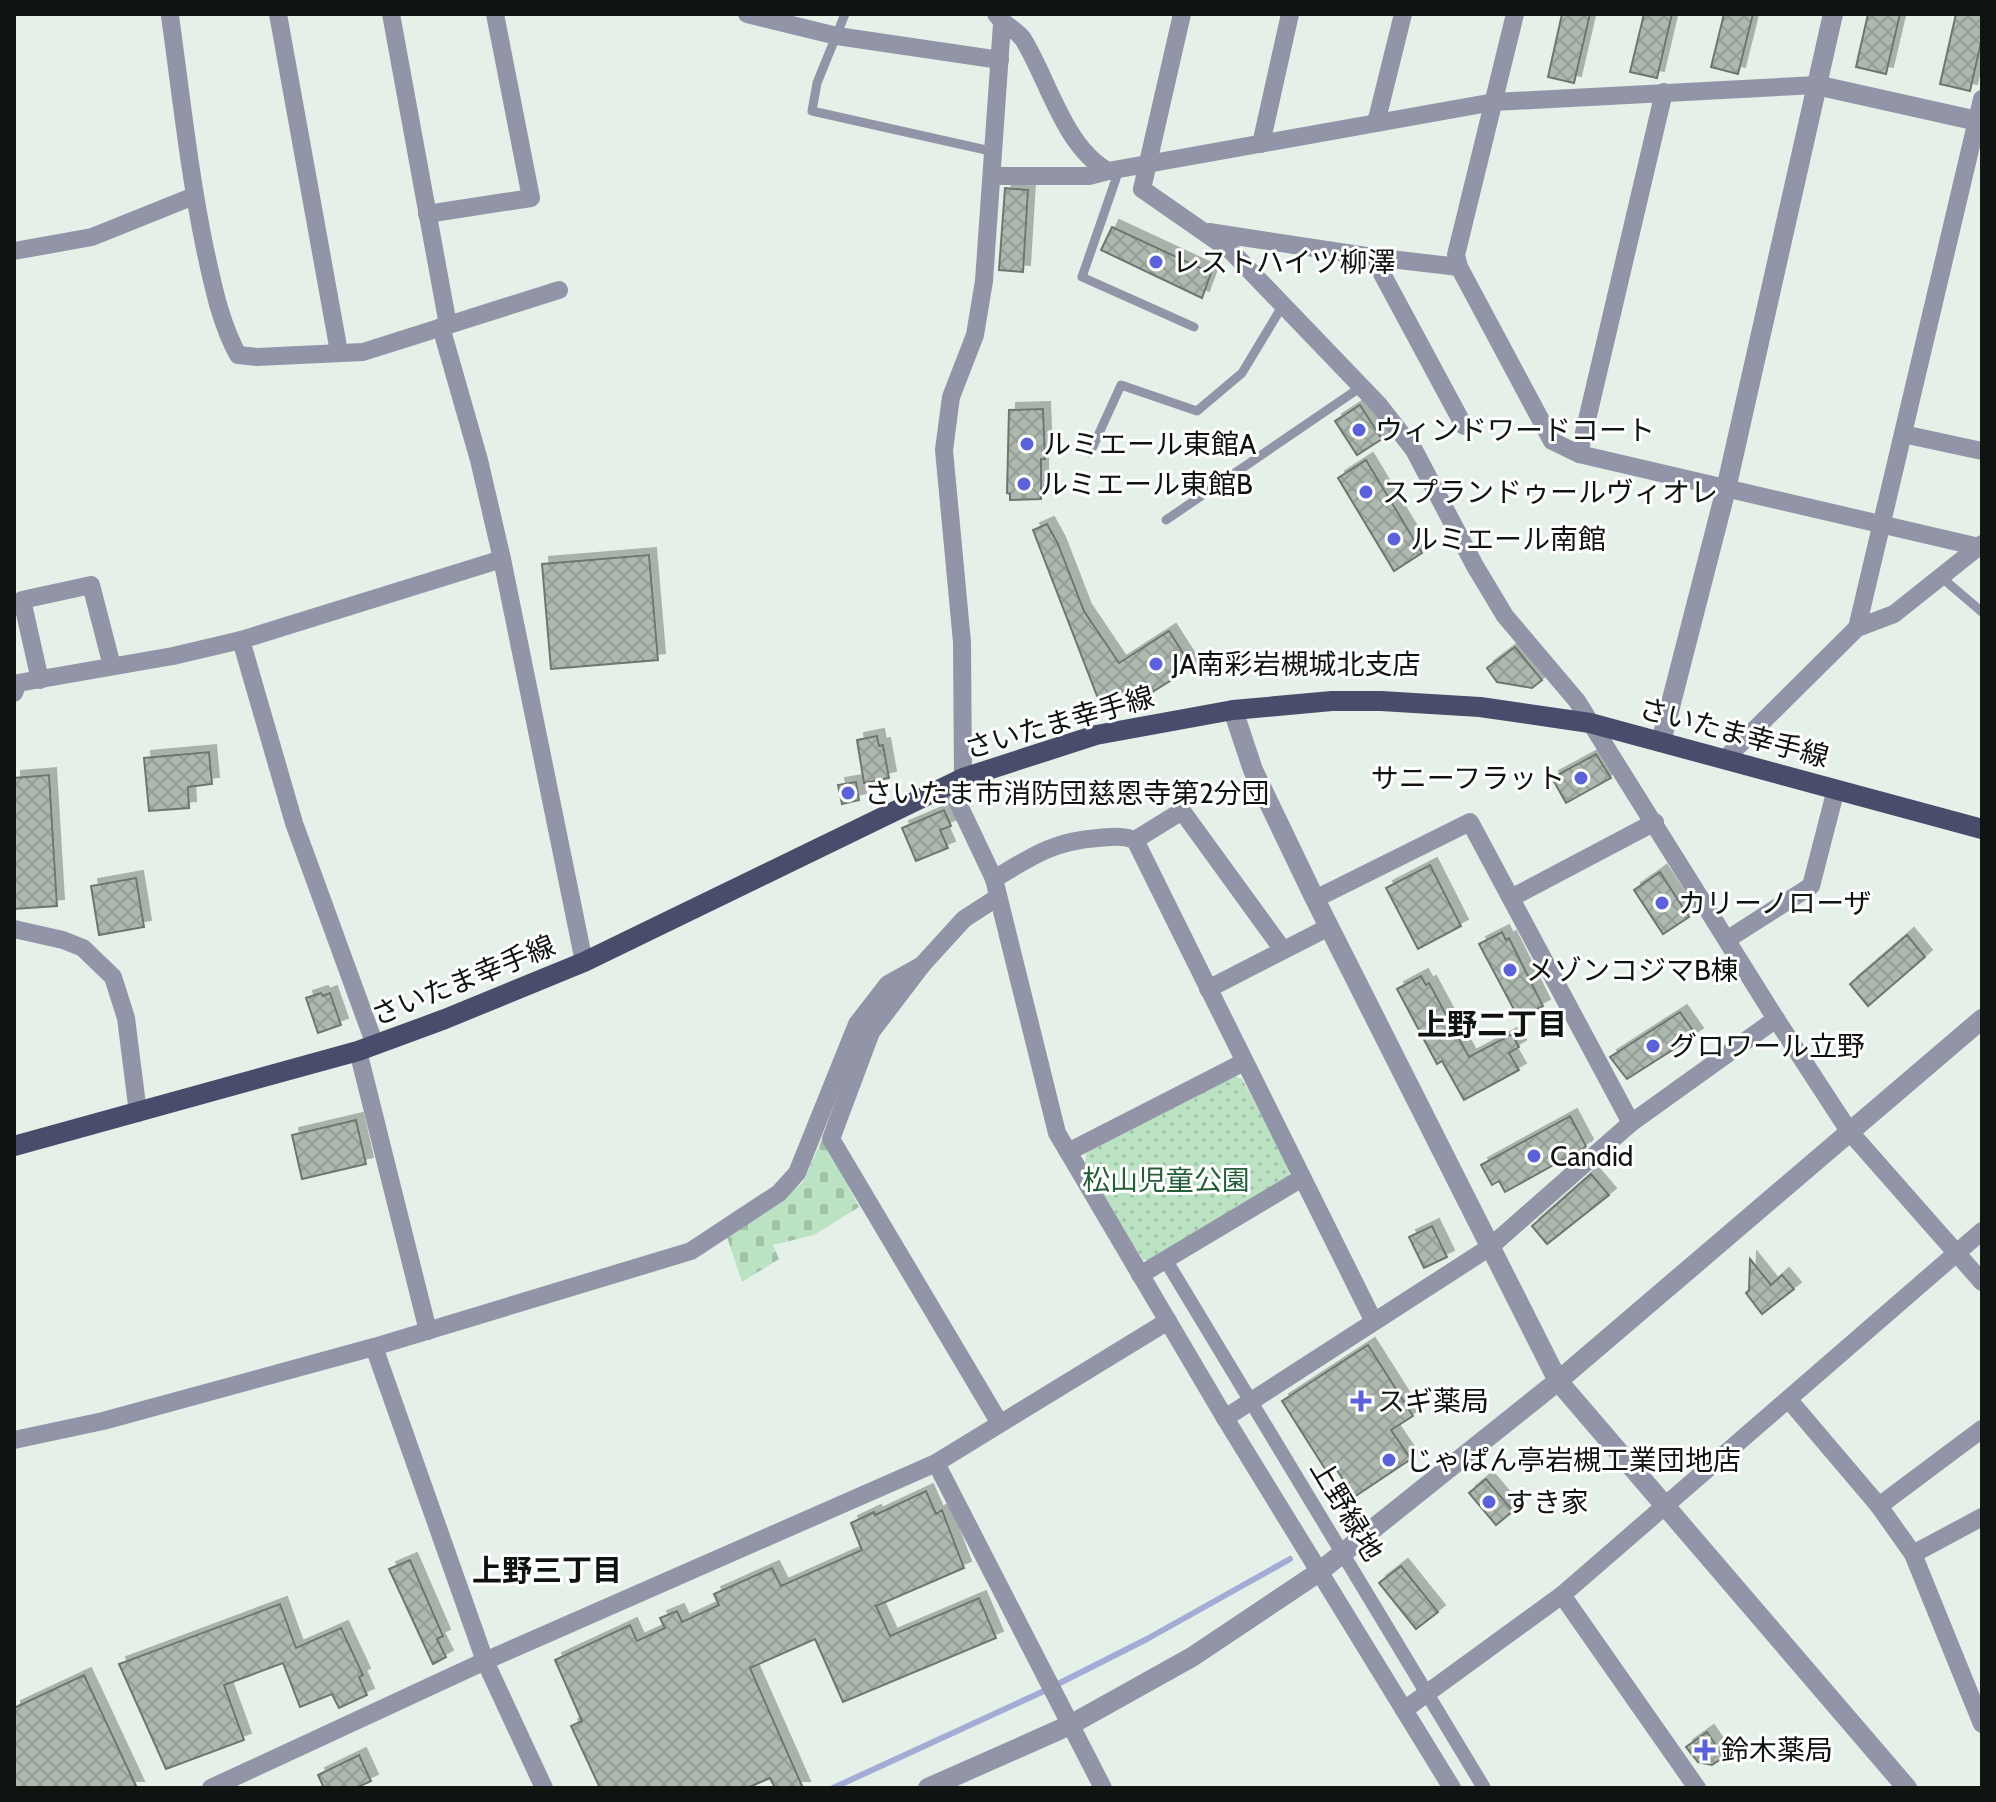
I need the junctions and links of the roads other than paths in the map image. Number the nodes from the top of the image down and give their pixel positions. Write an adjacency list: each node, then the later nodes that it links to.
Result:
1 (278, 14): 36 (street)
2 (391, 14): 27 (street)
3 (495, 14): 27 (street)
4 (747, 14): 13 (street)
5 (845, 14): 13 (lane)
6 (1182, 14): 23 (street)
7 (1290, 14): 21 (street)
8 (1403, 14): 20 (street)
9 (1515, 14): 18 (street)
10 (1833, 14): 15 (street)
11 (170, 15): 26 (street)
12 (999, 19): 14 (street); 24 (street)
13 (837, 36): 14 (street); 22 (lane)
14 (1000, 60): 22 (street)
15 (1816, 85): 16 (street); 19 (street); 43 (street)
16 (1664, 92): 18 (street); 42 (street)
17 (1982, 99): 19 (street)
18 (1494, 102): 20 (street); 31 (street)
19 (1979, 121): 39 (street)
20 (1376, 123): 21 (street)
21 (1261, 144): 23 (street)
22 (995, 152): 25 (street)
23 (1147, 164): 24 (street); 28 (street)
24 (1113, 170): 25 (street); 35 (lane)
25 (993, 176): 59 (street)
26 (194, 196): 29 (street); 36 (street)
27 (427, 214): 34 (street)
28 (1205, 231): 30 (street); 33 (street)
29 (14, 251)
30 (1373, 257): 31 (street); 38 (street)
31 (1459, 267): 42 (street)
32 (559, 290): 34 (street)
33 (1283, 305): 37 (street); 41 (lane)
34 (444, 326): 36 (street); 47 (street)
35 (1194, 327)
36 (339, 352)
37 (1361, 387): 44 (lane); 56 (street)
38 (1464, 426)
39 (1903, 434): 40 (street); 45 (street)
40 (1982, 451)
41 (1090, 453)
42 (1579, 454): 43 (street)
43 (1726, 489): 45 (street); 57 (street)
44 (1166, 520)
45 (1881, 526): 46 (street); 50 (street)
46 (1980, 546): 48 (street)
47 (502, 559): 51 (street); 71 (street)
48 (1941, 577): 49 (lane); 50 (street)
49 (1982, 612)
50 (1857, 628): 58 (street)
51 (241, 640): 52 (street); 76 (street)
52 (112, 666): 53 (street); 53 (street)
53 (40, 680): 54 (street)
54 (14, 693)
55 (1233, 710): 56 (main road, さいたま幸手線); 59 (main road, さいたま幸手線); 66 (street)
56 (1590, 723): 57 (main road, さいたま幸手線); 61 (street)
57 (1661, 742): 58 (main road, さいたま幸手線)
58 (1725, 759): 60 (main road, さいたま幸手線)
59 (956, 781): 64 (street); 71 (main road, さいたま幸手線)
60 (1836, 789): 62 (main road, さいたま幸手線); 69 (street)
61 (1655, 822): 65 (street); 69 (street)
62 (1982, 829)
63 (1135, 840): 64 (street); 70 (street); 73 (street)
64 (996, 888): 72 (street); 82 (street)
65 (1511, 898): 66 (street); 79 (street)
66 (1315, 899): 67 (street)
67 (1329, 927): 70 (street); 85 (street)
68 (14, 929): 78 (street)
69 (1728, 939): 74 (street)
70 (1283, 950): 73 (street)
71 (584, 962): 76 (main road, さいたま幸手線)
72 (922, 965): 92 (street); 98 (street)
73 (1208, 989): 77 (street)
74 (1776, 1019): 79 (street); 80 (street)
75 (1982, 1019): 80 (street)
76 (366, 1048): 78 (main road, さいたま幸手線); 92 (street)
77 (1244, 1062): 82 (street); 83 (street)
78 (138, 1113): 81 (main road, さいたま幸手線)
79 (1631, 1123): 85 (street)
80 (1849, 1131): 86 (street); 94 (street)
81 (14, 1146)
82 (1068, 1152): 88 (street)
83 (1302, 1178): 87 (street); 90 (street)
84 (1982, 1231): 86 (street)
85 (1490, 1247): 90 (street); 94 (street)
86 (1956, 1255): 89 (street); 96 (street)
87 (1165, 1259): 88 (street); 95 (street, 上野緑地)
88 (1140, 1275): 91 (street)
89 (1982, 1282)
90 (1373, 1320): 95 (street)
91 (1168, 1321): 97 (street); 98 (street)
92 (428, 1331): 93 (street)
93 (374, 1347): 100 (street); 109 (street)
94 (1558, 1381): 102 (street); 105 (street)
95 (1252, 1400): 97 (street); 105 (street, 上野緑地)
96 (1789, 1400): 102 (street); 103 (street)
97 (1225, 1418): 107 (street)
98 (999, 1422): 101 (street)
99 (1982, 1429): 103 (street)
100 (14, 1440)
101 (936, 1463): 109 (street); 114 (street)
102 (1664, 1505): 108 (street); 122 (street)
103 (1879, 1506): 106 (street)
104 (1982, 1517): 106 (street)
105 (1342, 1554): 107 (street); 111 (street, 上野緑地)
106 (1913, 1554): 110 (street)
107 (1319, 1572): 112 (street); 114 (street)
108 (1562, 1595): 111 (street); 121 (street)
109 (485, 1661): 115 (street); 116 (street)
110 (1975, 1685): 113 (street)
111 (1427, 1694): 112 (street); 120 (street, 上野緑地)
112 (1404, 1710): 119 (street)
113 (1982, 1724)
114 (1070, 1725): 117 (street); 118 (street)
115 (211, 1788)
116 (544, 1788)
117 (928, 1788)
118 (1103, 1788)
119 (1452, 1788)
120 (1484, 1788)
121 (1697, 1788)
122 (1907, 1788)

